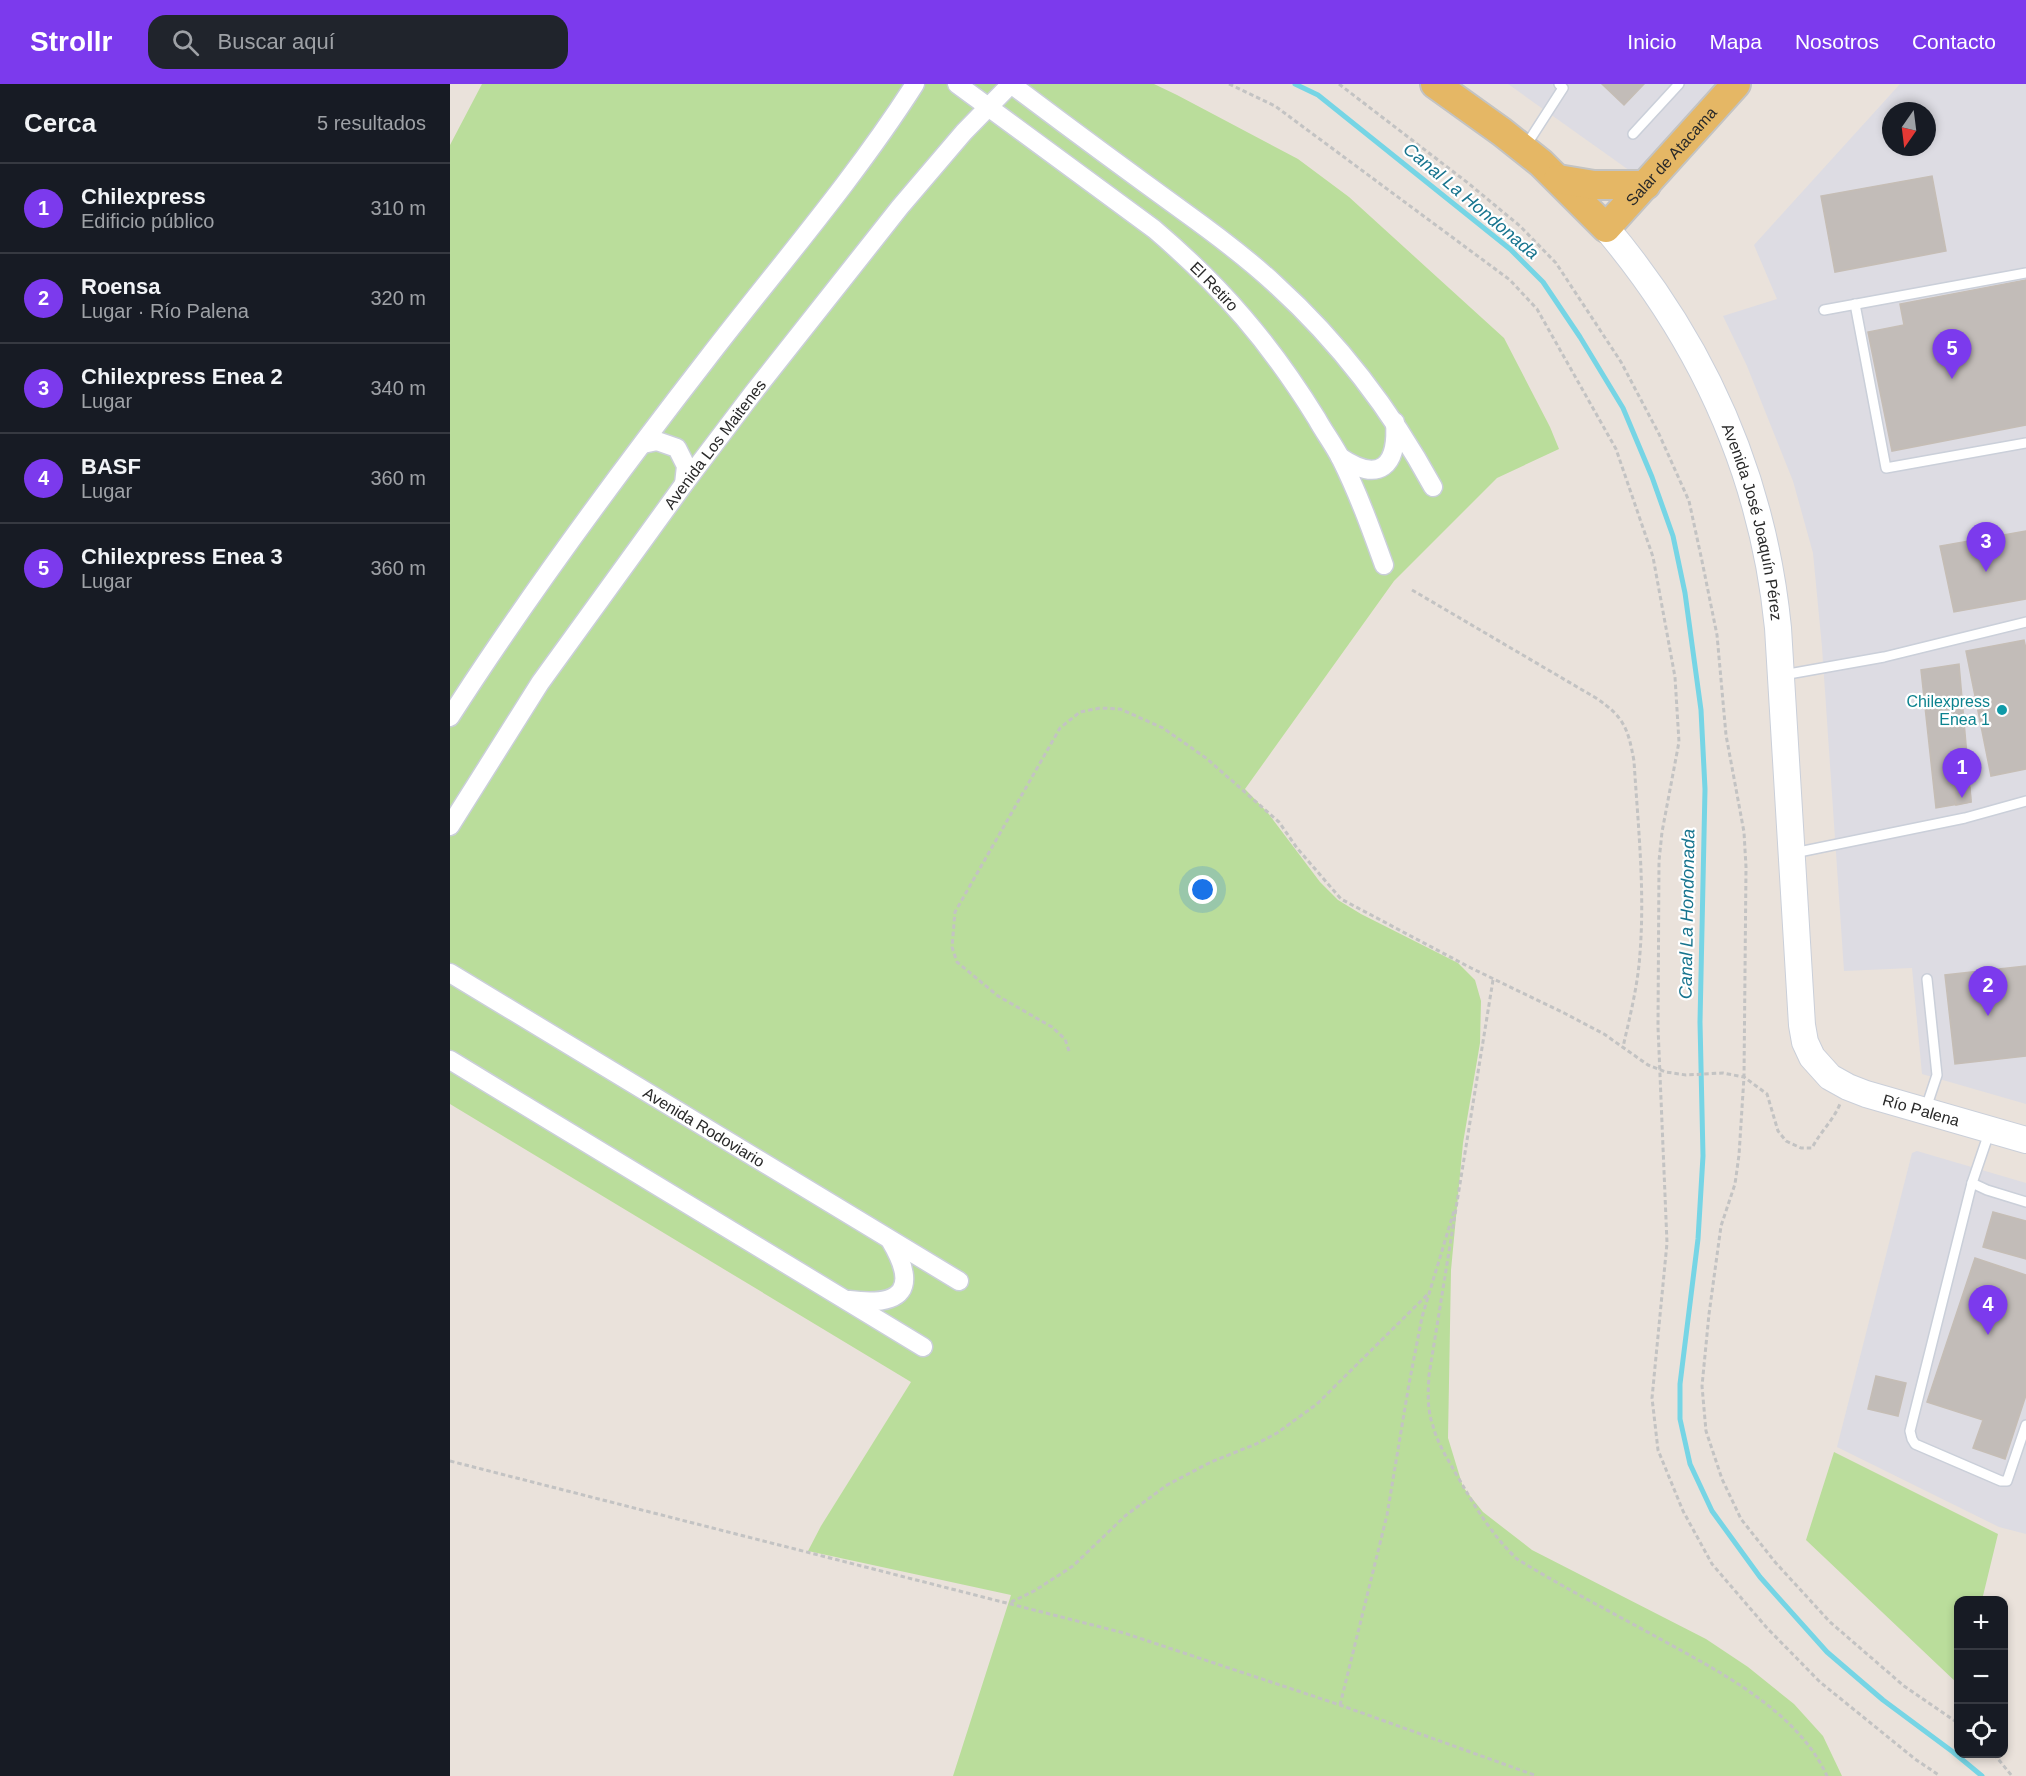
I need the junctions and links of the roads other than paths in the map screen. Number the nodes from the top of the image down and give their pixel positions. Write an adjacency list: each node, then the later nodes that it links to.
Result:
1 (915, 84): 19 (street)
2 (957, 84): 8 (street, El Retiro)
3 (1011, 84): 8 (street, Avenida Los Maitenes); 17 (street)
4 (1435, 84): 10 (main road, Avenida José Joaquín Pérez)
5 (1559, 84): 10 (lane)
6 (1678, 84): 9 (lane)
7 (1736, 84): 12 (main road, Salar de Atacama)
8 (987, 106): 20 (street, El Retiro); 21 (street, Avenida Los Maitenes)
9 (1633, 134)
10 (1524, 149): 11 (main road, Avenida José Joaquín Pérez)
11 (1558, 179): 12 (main road); 13 (main road, Avenida José Joaquín Pérez)
12 (1646, 184): 13 (main road, Salar de Atacama)
13 (1606, 228): 25 (main road, Avenida José Joaquín Pérez)
14 (2026, 273): 15 (lane)
15 (1855, 304): 16 (lane); 18 (lane)
16 (1824, 310)
17 (1395, 422): 20 (street); 22 (street)
18 (2026, 443)
19 (643, 444): 21 (street); 26 (street)
20 (1340, 457): 23 (street, El Retiro)
21 (684, 484): 28 (street, Avenida Los Maitenes)
22 (1433, 487)
23 (1384, 565)
24 (2026, 622): 25 (lane)
25 (1781, 675): 29 (main road, Avenida José Joaquín Pérez)
26 (450, 717)
27 (2026, 801): 29 (lane)
28 (450, 826)
29 (1792, 854): 33 (main road, Avenida José Joaquín Pérez)
30 (450, 973): 39 (street, Avenida Rodoviario)
31 (1928, 979): 34 (lane)
32 (450, 1060): 41 (street)
33 (1822, 1069): 34 (main road, Río Palena)
34 (1925, 1111): 35 (main road, Río Palena)
35 (1990, 1130): 36 (main road, Río Palena); 37 (lane)
36 (2026, 1140)
37 (1972, 1182): 38 (lane); 43 (lane)
38 (2026, 1203)
39 (890, 1239): 40 (street, Avenida Rodoviario); 41 (street)
40 (959, 1281)
41 (847, 1300): 42 (street)
42 (923, 1347)
43 (2026, 1425)

